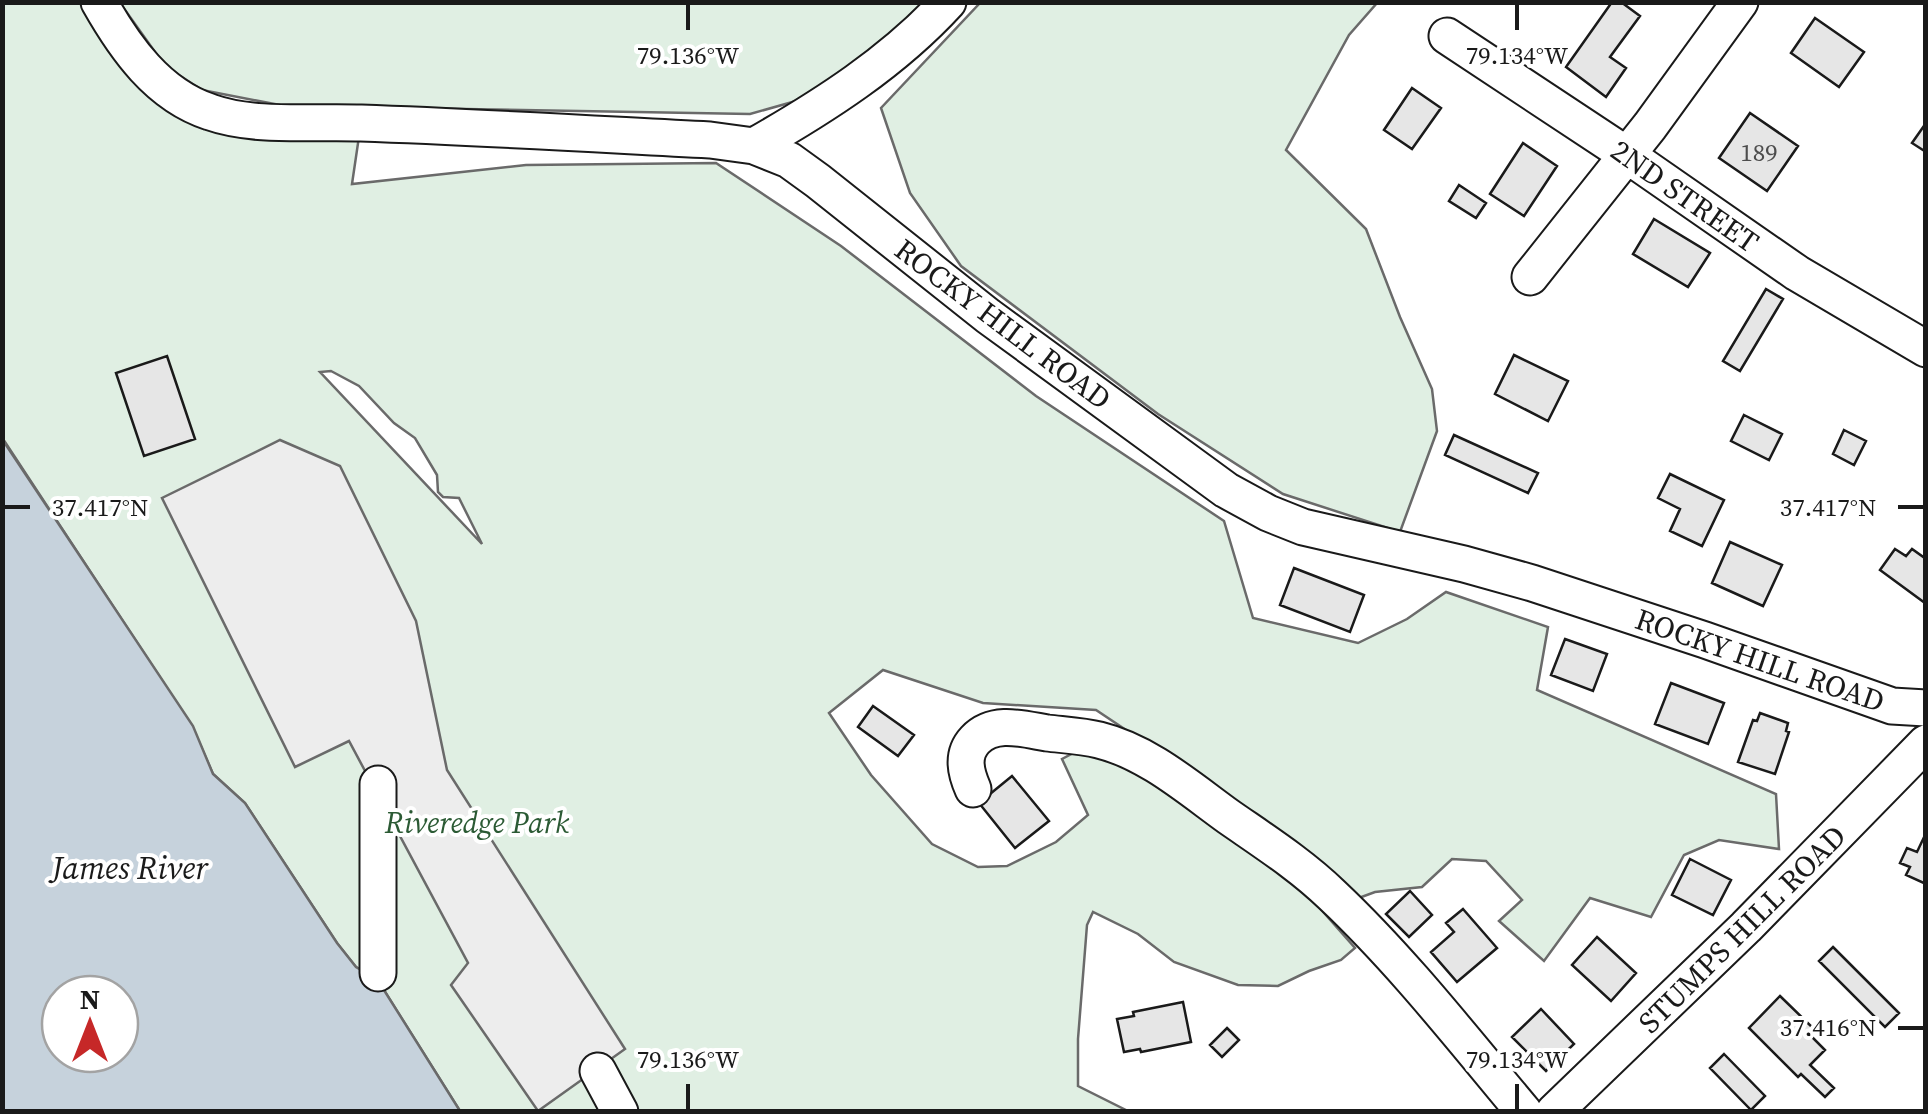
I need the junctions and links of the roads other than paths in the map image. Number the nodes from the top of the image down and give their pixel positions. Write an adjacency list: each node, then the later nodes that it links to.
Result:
1 (100, 2): 5 (street, ROCKY HILL ROAD)
2 (948, 2): 5 (street)
3 (1740, 2): 6 (street)
4 (1447, 36): 6 (street, 2ND STREET)
5 (754, 146): 9 (street, ROCKY HILL ROAD)
6 (1626, 155): 7 (street); 8 (street, 2ND STREET)
7 (1530, 276)
8 (1926, 350)
9 (1926, 708)
10 (1926, 743): 17 (street, STUMPS HILL ROAD)
11 (378, 784): 13 (street)
12 (974, 790): 16 (street)
13 (378, 972)
14 (598, 1072): 15 (street)
15 (620, 1112)
16 (1524, 1112)
17 (1554, 1112)

